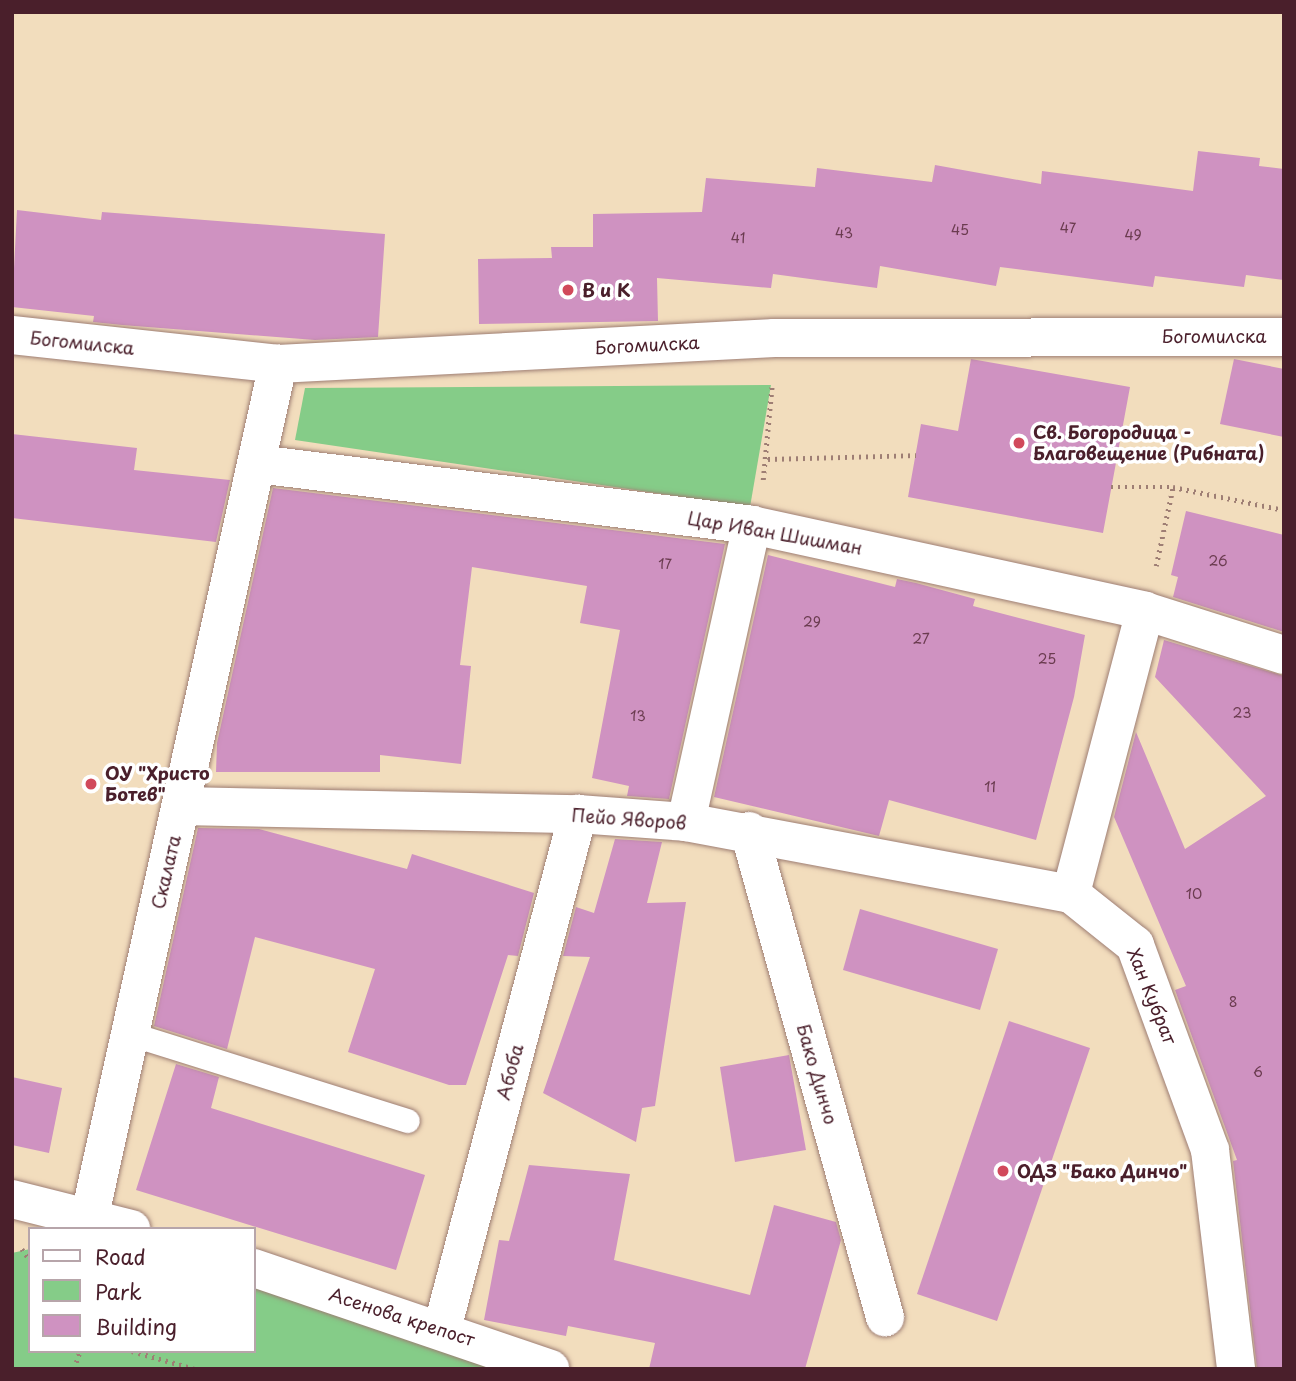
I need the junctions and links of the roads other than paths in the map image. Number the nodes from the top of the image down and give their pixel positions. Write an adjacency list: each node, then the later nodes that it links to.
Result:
1 (12, 335): 3 (street, Богомилска)
2 (1284, 337): 3 (street, Богомилска)
3 (278, 364): 4 (street, Скалата)
4 (257, 464): 5 (street, Цар Иван Шишман); 8 (street, Скалата)
5 (752, 525): 6 (street, Цар Иван Шишман); 10 (street)
6 (1145, 611): 7 (street, Цар Иван Шишман); 12 (street)
7 (1284, 654)
8 (181, 806): 9 (street, Пейо Яворов); 13 (street, Скалата)
9 (578, 814): 10 (street, Пейо Яворов); 21 (street, Абоба)
10 (686, 822): 11 (street, Пейо Яворов)
11 (749, 831): 12 (street, Пейо Яворов); 20 (street, Бако Динчо)
12 (1071, 894): 23 (street, Хан Кубрат)
13 (130, 1034): 14 (lane); 16 (street, Скалата)
14 (408, 1121)
15 (12, 1199): 16 (street)
16 (72, 1211): 17 (street); 18 (street)
17 (12, 1219)
18 (124, 1227)
19 (256, 1269): 21 (street, Асенова крепост)
20 (885, 1317)
21 (442, 1329): 22 (street, Асенова крепост)
22 (550, 1369)
23 (1236, 1369)

